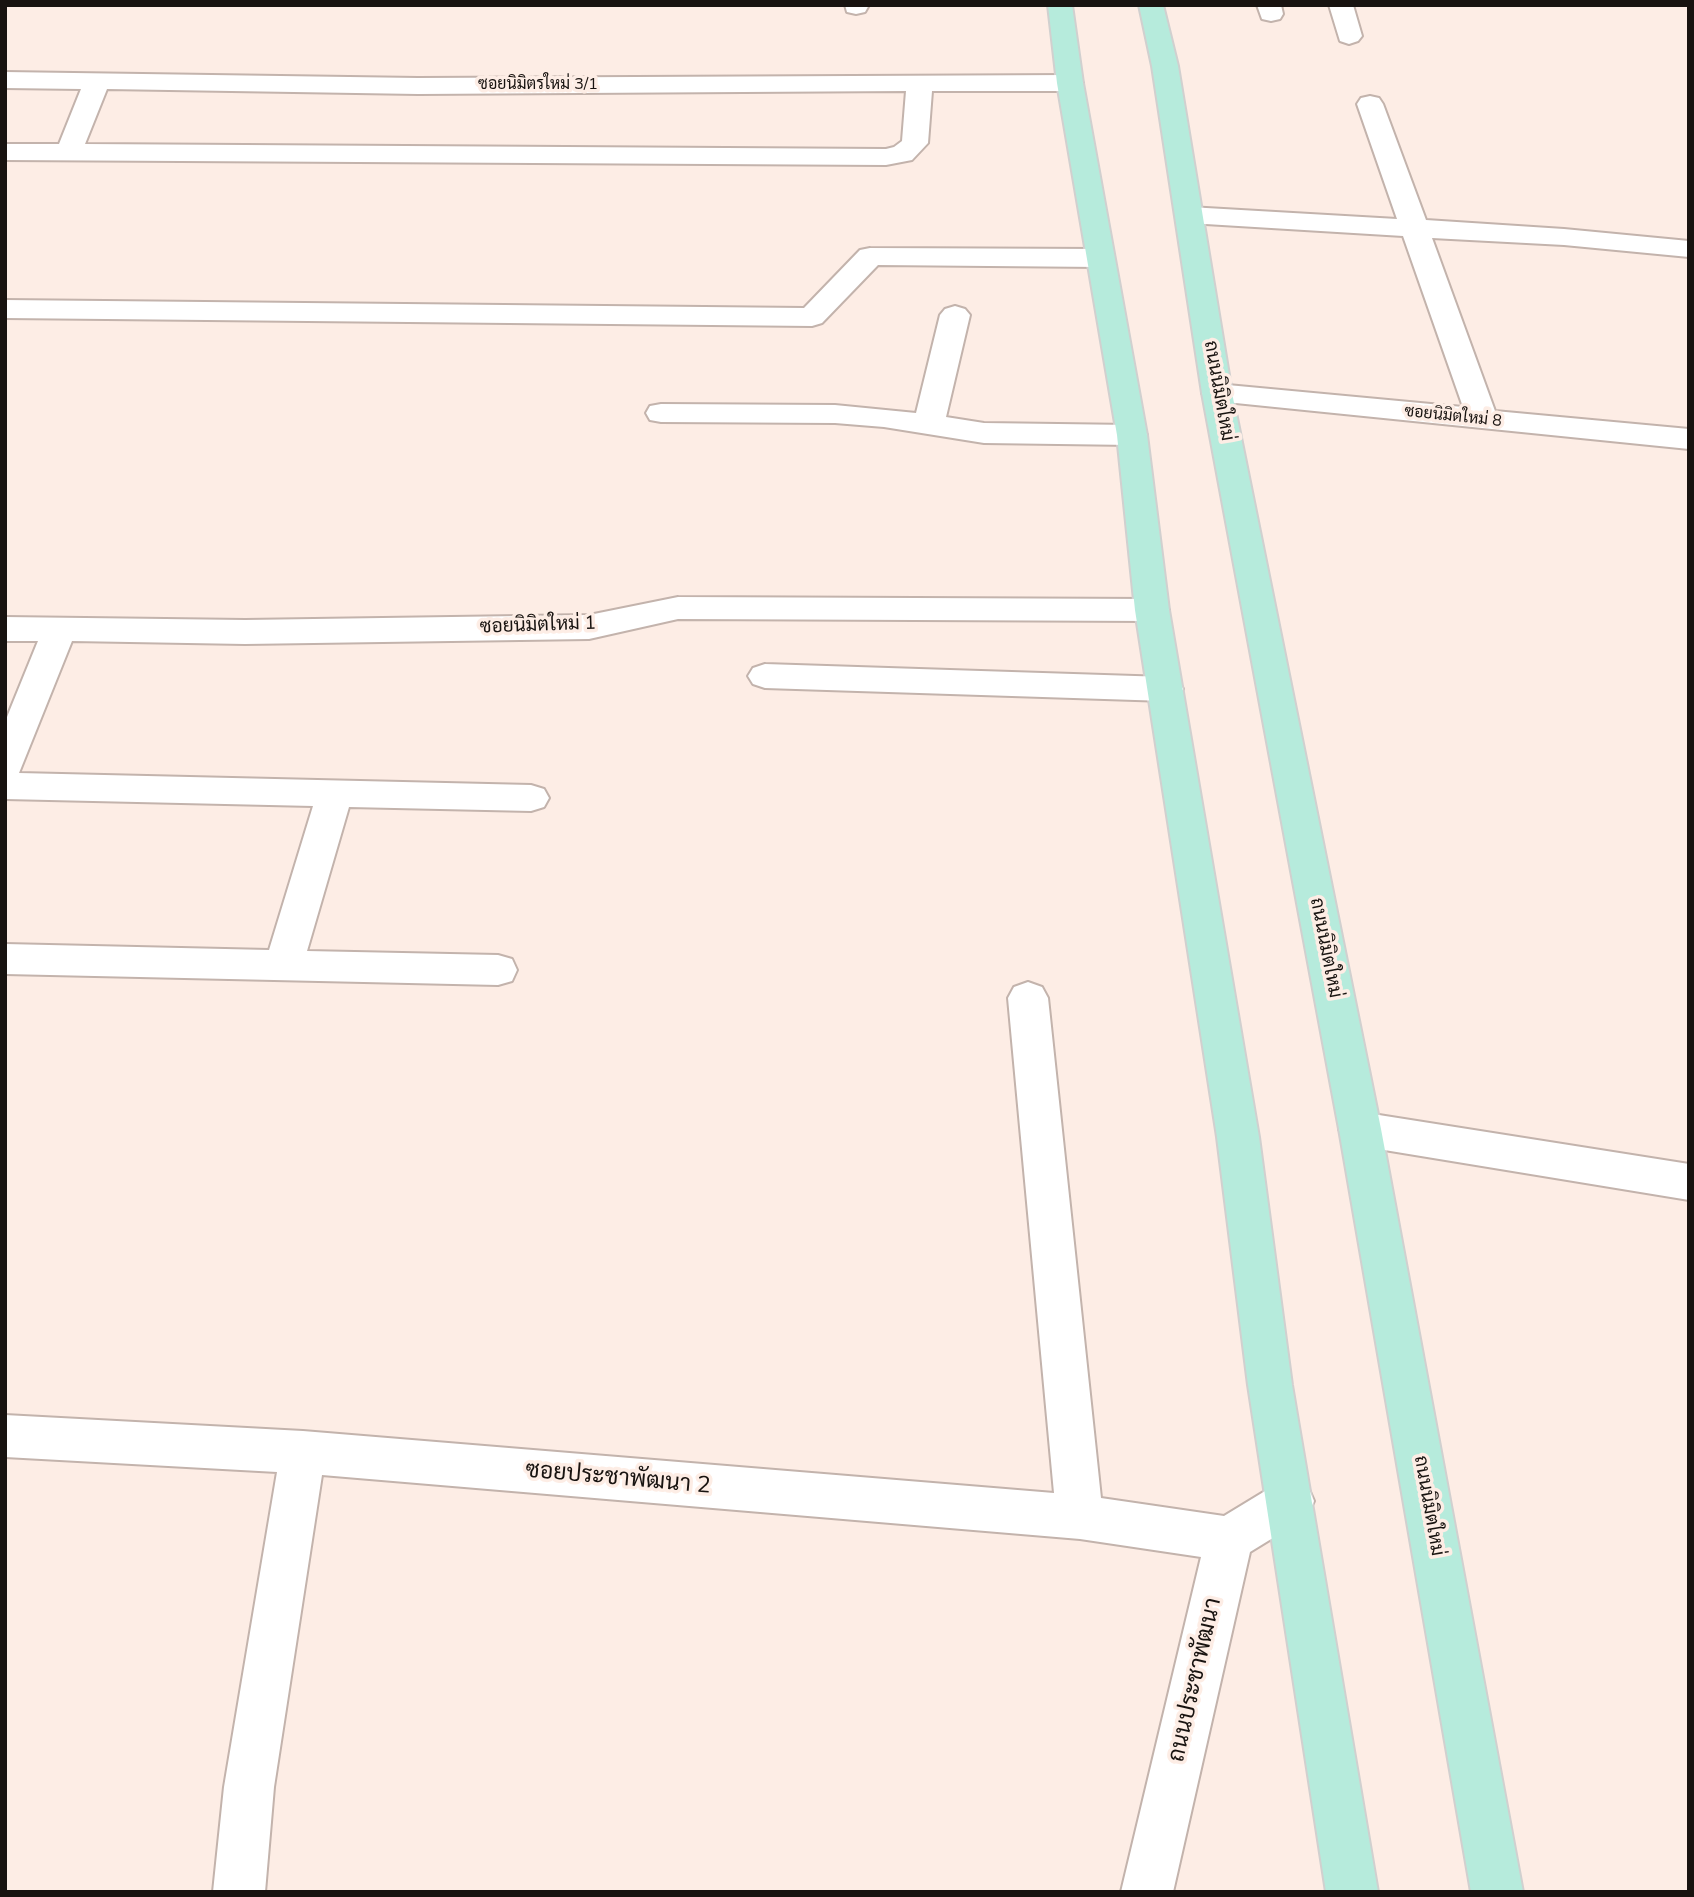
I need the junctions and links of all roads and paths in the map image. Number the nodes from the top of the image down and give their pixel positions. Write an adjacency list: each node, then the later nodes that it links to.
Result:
1 (1060, 5): 7 (main road)
2 (1151, 5): 12 (main road, ถนนนิมิตใหม่)
3 (1341, 5): 4 (street)
4 (1349, 36)
5 (5, 80): 6 (street, ซอยนิมิตรใหม่ 3/1)
6 (97, 82): 8 (street, ซอยนิมิตรใหม่ 3/1); 11 (street)
7 (1070, 83): 8 (street, ซอยนิมิตรใหม่ 3/1); 15 (main road)
8 (920, 84): 11 (street)
9 (1370, 104): 13 (street)
10 (5, 152): 11 (street)
11 (69, 152)
12 (1189, 215): 13 (street); 18 (main road, ถนนนิมิตใหม่)
13 (1415, 228): 14 (street); 20 (street)
14 (1689, 249)
15 (1100, 258): 16 (street); 22 (main road)
16 (5, 309)
17 (956, 315): 21 (street)
18 (1217, 393): 20 (street, ซอยนิมิตใหม่ 8); 37 (main road, ถนนนิมิตใหม่)
19 (661, 413): 21 (street)
20 (1483, 420): 23 (street, ซอยนิมิตใหม่ 8)
21 (929, 424): 22 (street)
22 (1132, 435): 24 (main road)
23 (1689, 439)
24 (1153, 610): 26 (street, ซอยนิมิตใหม่ 1); 28 (main road)
25 (5, 629): 26 (street, ซอยนิมิตใหม่ 1)
26 (60, 629): 29 (street)
27 (765, 676): 28 (street)
28 (1166, 689): 41 (main road)
29 (5, 766)
30 (5, 786): 31 (street)
31 (335, 794): 32 (street); 34 (street)
32 (531, 798)
33 (5, 959): 34 (street)
34 (283, 966): 35 (street)
35 (498, 970)
36 (1028, 998): 42 (street)
37 (1360, 1129): 38 (street); 47 (main road, ถนนนิมิตใหม่)
38 (1689, 1182)
39 (5, 1436): 40 (street, ซอยประชาพัฒนา 2)
40 (303, 1452): 42 (street, ซอยประชาพัฒนา 2); 44 (street)
41 (1291, 1502): 43 (street); 46 (main road)
42 (1080, 1517): 43 (street, ซอยประชาพัฒนา 2)
43 (1228, 1539): 45 (street, ถนนประชาพัฒนา)
44 (239, 1892)
45 (1147, 1892)
46 (1352, 1892)
47 (1497, 1892)

